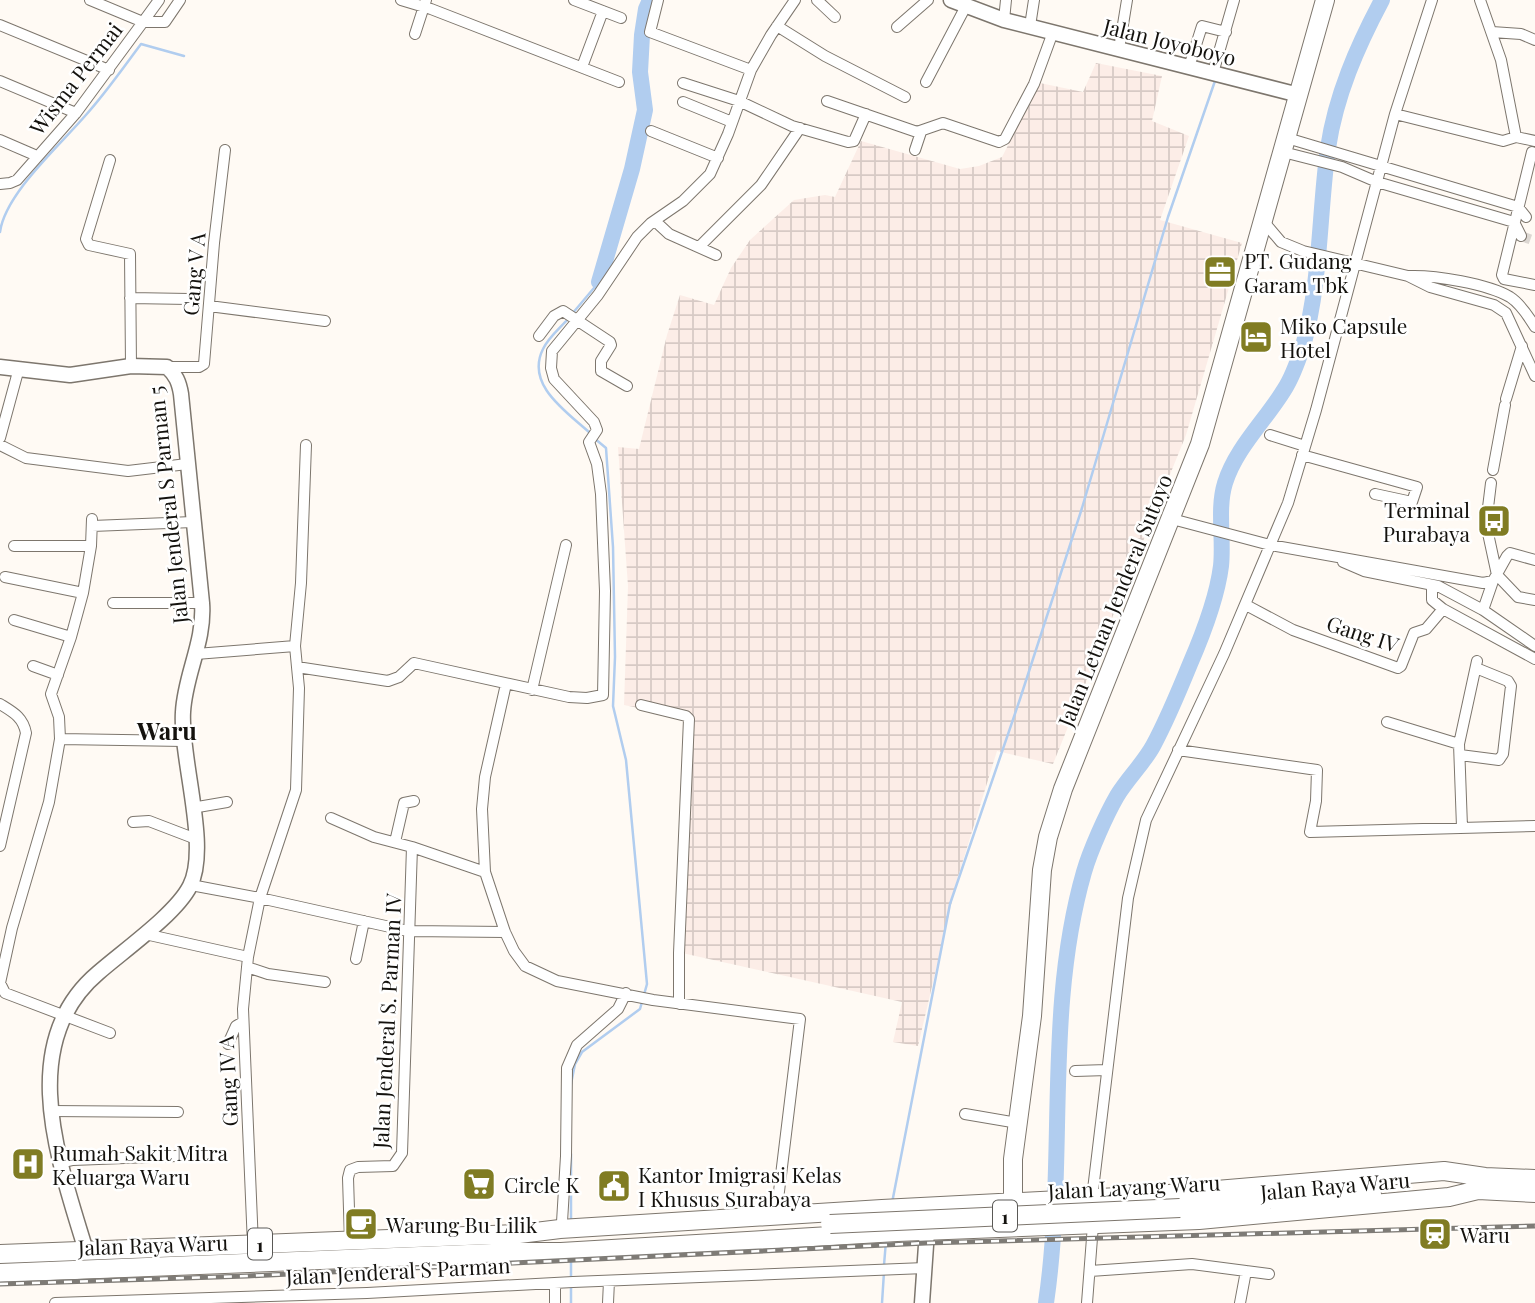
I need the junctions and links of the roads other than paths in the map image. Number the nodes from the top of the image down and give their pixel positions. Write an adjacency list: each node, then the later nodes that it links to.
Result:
1 (90, 0): 23 (street)
2 (159, 0): 23 (street, Wisma Permai)
3 (180, 0): 23 (street, Wisma Permai)
4 (401, 0): 18 (street)
5 (574, 0): 19 (street)
6 (658, 0): 37 (street)
7 (795, 0): 25 (street)
8 (817, 0): 20 (street)
9 (928, 0): 27 (street)
10 (1006, 0): 22 (street)
11 (1034, 0): 26 (street)
12 (1127, 0): 33 (street)
13 (1234, 0): 29 (street)
14 (1325, 0): 43 (highway, Jalan Letnan Jenderal Sutoyo)
15 (1432, 0): 50 (street)
16 (1480, 0): 30 (street)
17 (957, 2): 22 (street, Jalan Joyoboyo); 41 (street)
18 (424, 4): 31 (street); 34 (street)
19 (603, 11): 21 (street); 34 (street)
20 (835, 17)
21 (621, 18)
22 (1004, 20): 26 (street, Jalan Joyoboyo)
23 (143, 22): 36 (street, Wisma Permai)
24 (0, 25): 36 (street)
25 (777, 26): 37 (street); 44 (street)
26 (1030, 26): 28 (street, Jalan Joyoboyo)
27 (897, 27)
28 (1053, 32): 33 (street, Jalan Joyoboyo); 54 (street)
29 (1226, 32): 35 (street); 38 (street)
30 (1492, 32): 32 (street); 55 (street)
31 (415, 34)
32 (1535, 40)
33 (1119, 49): 35 (street, Jalan Joyoboyo)
34 (582, 67): 40 (street)
35 (1189, 67): 38 (street, Jalan Joyoboyo)
36 (109, 70): 48 (street, Wisma Permai)
37 (751, 70): 45 (street)
38 (1219, 75): 43 (street, Jalan Joyoboyo)
39 (0, 81): 48 (street)
40 (618, 82)
41 (926, 82)
42 (683, 83): 45 (street)
43 (1299, 95): 57 (highway, Jalan Letnan Jenderal Sutoyo)
44 (905, 97)
45 (739, 101): 51 (street); 52 (street)
46 (682, 102): 51 (street)
47 (827, 102): 49 (street)
48 (76, 113): 62 (street, Wisma Permai)
49 (866, 114): 52 (street); 54 (street)
50 (1395, 114): 55 (street); 65 (street)
51 (732, 122): 63 (street)
52 (800, 128): 78 (street)
53 (651, 131): 63 (street)
54 (920, 132): 60 (street)
55 (1516, 137): 58 (street)
56 (0, 140): 62 (street)
57 (1285, 145): 61 (street); 66 (street); 74 (highway, Jalan Letnan Jenderal Sutoyo)
58 (1533, 146): 71 (street)
59 (225, 150): 86 (street, Gang V A)
60 (915, 150)
61 (1341, 154): 65 (street); 66 (street)
62 (37, 156): 69 (street, Wisma Permai)
63 (718, 158): 73 (street)
64 (110, 160): 84 (street)
65 (1382, 165): 67 (street); 68 (street)
66 (1338, 166): 68 (street)
67 (1427, 179): 70 (street); 71 (street)
68 (1377, 182): 70 (street); 81 (street)
69 (3, 184)
70 (1423, 194): 75 (street)
71 (1518, 207): 72 (street); 75 (street)
72 (1526, 217)
73 (653, 222): 78 (street); 87 (street)
74 (1264, 222): 77 (street); 79 (highway, Jalan Letnan Jenderal Sutoyo)
75 (1514, 222): 76 (street); 83 (street)
76 (1521, 236)
77 (1281, 243): 79 (street); 81 (street)
78 (699, 247): 80 (street)
79 (1256, 249): 107 (highway, Jalan Letnan Jenderal Sutoyo)
80 (716, 255)
81 (1353, 265): 82 (street); 102 (street)
82 (1408, 276): 89 (street); 91 (street)
83 (1535, 285)
84 (130, 298): 85 (street); 92 (street)
85 (189, 299)
86 (209, 306): 88 (street); 94 (street, Gang V A)
87 (572, 318): 90 (street); 97 (street); 135 (street)
88 (325, 321)
89 (1535, 327)
90 (539, 336)
91 (1522, 346): 96 (street); 104 (street)
92 (131, 366): 94 (street); 95 (street)
93 (0, 367): 95 (street)
94 (167, 367): 103 (street, Jalan Jenderal S Parman 5)
95 (19, 368): 99 (street)
96 (1535, 376)
97 (627, 386)
98 (1269, 435): 102 (street)
99 (0, 438)
100 (0, 445): 103 (street)
101 (306, 445): 127 (street, Gang IV A)
102 (1304, 451): 106 (street); 110 (street)
103 (187, 464): 108 (street, Jalan Jenderal S Parman 5)
104 (1493, 470)
105 (1491, 483): 116 (street)
106 (1375, 494)
107 (1172, 519): 110 (street); 175 (highway, Jalan Letnan Jenderal Sutoyo)
108 (193, 522): 112 (street); 121 (street, Jalan Jenderal S Parman 5)
109 (566, 545): 135 (street)
110 (1270, 545): 113 (street); 122 (street)
111 (14, 546): 112 (street)
112 (91, 546): 118 (street)
113 (1325, 554): 116 (street); 117 (street)
114 (1535, 560): 116 (street)
115 (5, 577): 118 (street)
116 (1495, 578): 119 (street); 124 (street)
117 (1432, 585): 123 (street); 124 (street)
118 (83, 593): 126 (street)
119 (1535, 600)
120 (113, 603): 121 (street)
121 (202, 603): 129 (street, Jalan Jenderal S Parman 5)
122 (1245, 605): 123 (street, Gang IV); 142 (street)
123 (1443, 609): 130 (street)
124 (1483, 610): 128 (street)
125 (14, 620): 126 (street)
126 (71, 637): 133 (street)
127 (295, 646): 129 (street); 132 (street, Gang IV A)
128 (1535, 646)
129 (197, 654): 140 (street, Jalan Jenderal S Parman 5)
130 (1535, 659)
131 (33, 666): 133 (street)
132 (297, 667): 134 (street); 156 (street, Gang IV A)
133 (58, 675): 139 (street)
134 (506, 684): 135 (street); 154 (street)
135 (532, 690)
136 (0, 704): 152 (street)
137 (641, 705): 165 (street)
138 (1387, 722): 141 (street)
139 (60, 739): 140 (street); 166 (street)
140 (184, 741): 145 (street, Jalan Jenderal S Parman 5)
141 (1460, 749): 141 (street); 149 (street)
142 (1178, 750): 149 (street); 170 (street)
143 (227, 802): 145 (street)
144 (414, 802): 151 (street)
145 (192, 808): 150 (street, Jalan Jenderal S Parman 5)
146 (331, 818): 151 (street)
147 (133, 822): 150 (street)
148 (1535, 826): 149 (street)
149 (1462, 827)
150 (197, 839): 155 (street, Jalan Jenderal S Parman 5)
151 (395, 842): 153 (street)
152 (0, 846)
153 (412, 847): 154 (street); 158 (street, Jalan Jenderal S. Parman IV)
154 (485, 872): 159 (street)
155 (191, 885): 156 (street); 160 (street)
156 (260, 898): 157 (street); 162 (street, Gang IV A)
157 (364, 921): 158 (street); 161 (street)
158 (408, 931): 159 (street); 190 (street, Jalan Jenderal S. Parman IV)
159 (505, 932): 164 (street)
160 (145, 934): 162 (street); 166 (street)
161 (356, 959)
162 (247, 962): 163 (street); 167 (street, Gang IV A)
163 (325, 982)
164 (630, 994): 165 (street); 189 (street)
165 (679, 1004): 185 (street)
166 (63, 1016): 168 (street); 172 (street)
167 (243, 1022): 169 (street); 192 (street, Gang IV A)
168 (110, 1033)
169 (228, 1044)
170 (1107, 1070): 171 (street); 182 (street)
171 (1075, 1071)
172 (50, 1111): 173 (street); 178 (street)
173 (178, 1112)
174 (965, 1114): 175 (street)
175 (1018, 1123): 177 (highway, Jalan Letnan Jenderal Sutoyo)
176 (176, 1156): 178 (street)
177 (1013, 1159): 183 (highway, Jalan Letnan Jenderal Sutoyo); 183 (highway); 184 (highway)
178 (60, 1163): 193 (street)
179 (1535, 1179): 180 (highway, Jalan Raya Waru / 1)
180 (1482, 1183): 181 (highway, Jalan Raya Waru / 1); 182 (highway, Jalan Raya Waru); 186 (highway, Jalan Raya Waru); 189 (highway, Jalan Layang Waru / 1, bridge)
181 (1535, 1193)
182 (1092, 1198): 183 (highway, Jalan Raya Waru)
183 (1031, 1201): 184 (highway, Jalan Raya Waru); 187 (highway, Jalan Letnan Jenderal Sutoyo)
184 (977, 1204): 185 (highway, Jalan Raya Waru)
185 (776, 1216): 189 (highway, Jalan Raya Waru)
186 (1093, 1226): 187 (highway, Jalan Raya Waru); 196 (street)
187 (1028, 1227): 188 (highway, Jalan Raya Waru)
188 (927, 1231): 189 (highway, Jalan Raya Waru); 195 (street)
189 (567, 1239): 191 (highway, Jalan Layang Waru / 1)
190 (350, 1241): 191 (highway, 1); 192 (highway, 1)
191 (519, 1243): 198 (highway, Jalan Raya Waru / 1)
192 (253, 1245): 193 (highway, 1)
193 (86, 1251): 194 (highway, 1)
194 (0, 1255): 198 (highway)
195 (925, 1268): 200 (street, Jalan Jenderal S Parman); 207 (street)
196 (1090, 1271): 197 (street); 208 (street)
197 (1246, 1271): 199 (street); 209 (street)
198 (0, 1273)
199 (1269, 1274)
200 (609, 1281): 201 (street, Jalan Jenderal S Parman); 206 (street)
201 (563, 1282): 202 (street, Jalan Jenderal S Parman); 205 (street)
202 (367, 1298): 203 (street, Jalan Jenderal S Parman)
203 (159, 1302): 204 (street, Jalan Jenderal S Parman)
204 (54, 1303)
205 (555, 1303)
206 (608, 1303)
207 (922, 1303)
208 (1087, 1303)
209 (1240, 1303)

